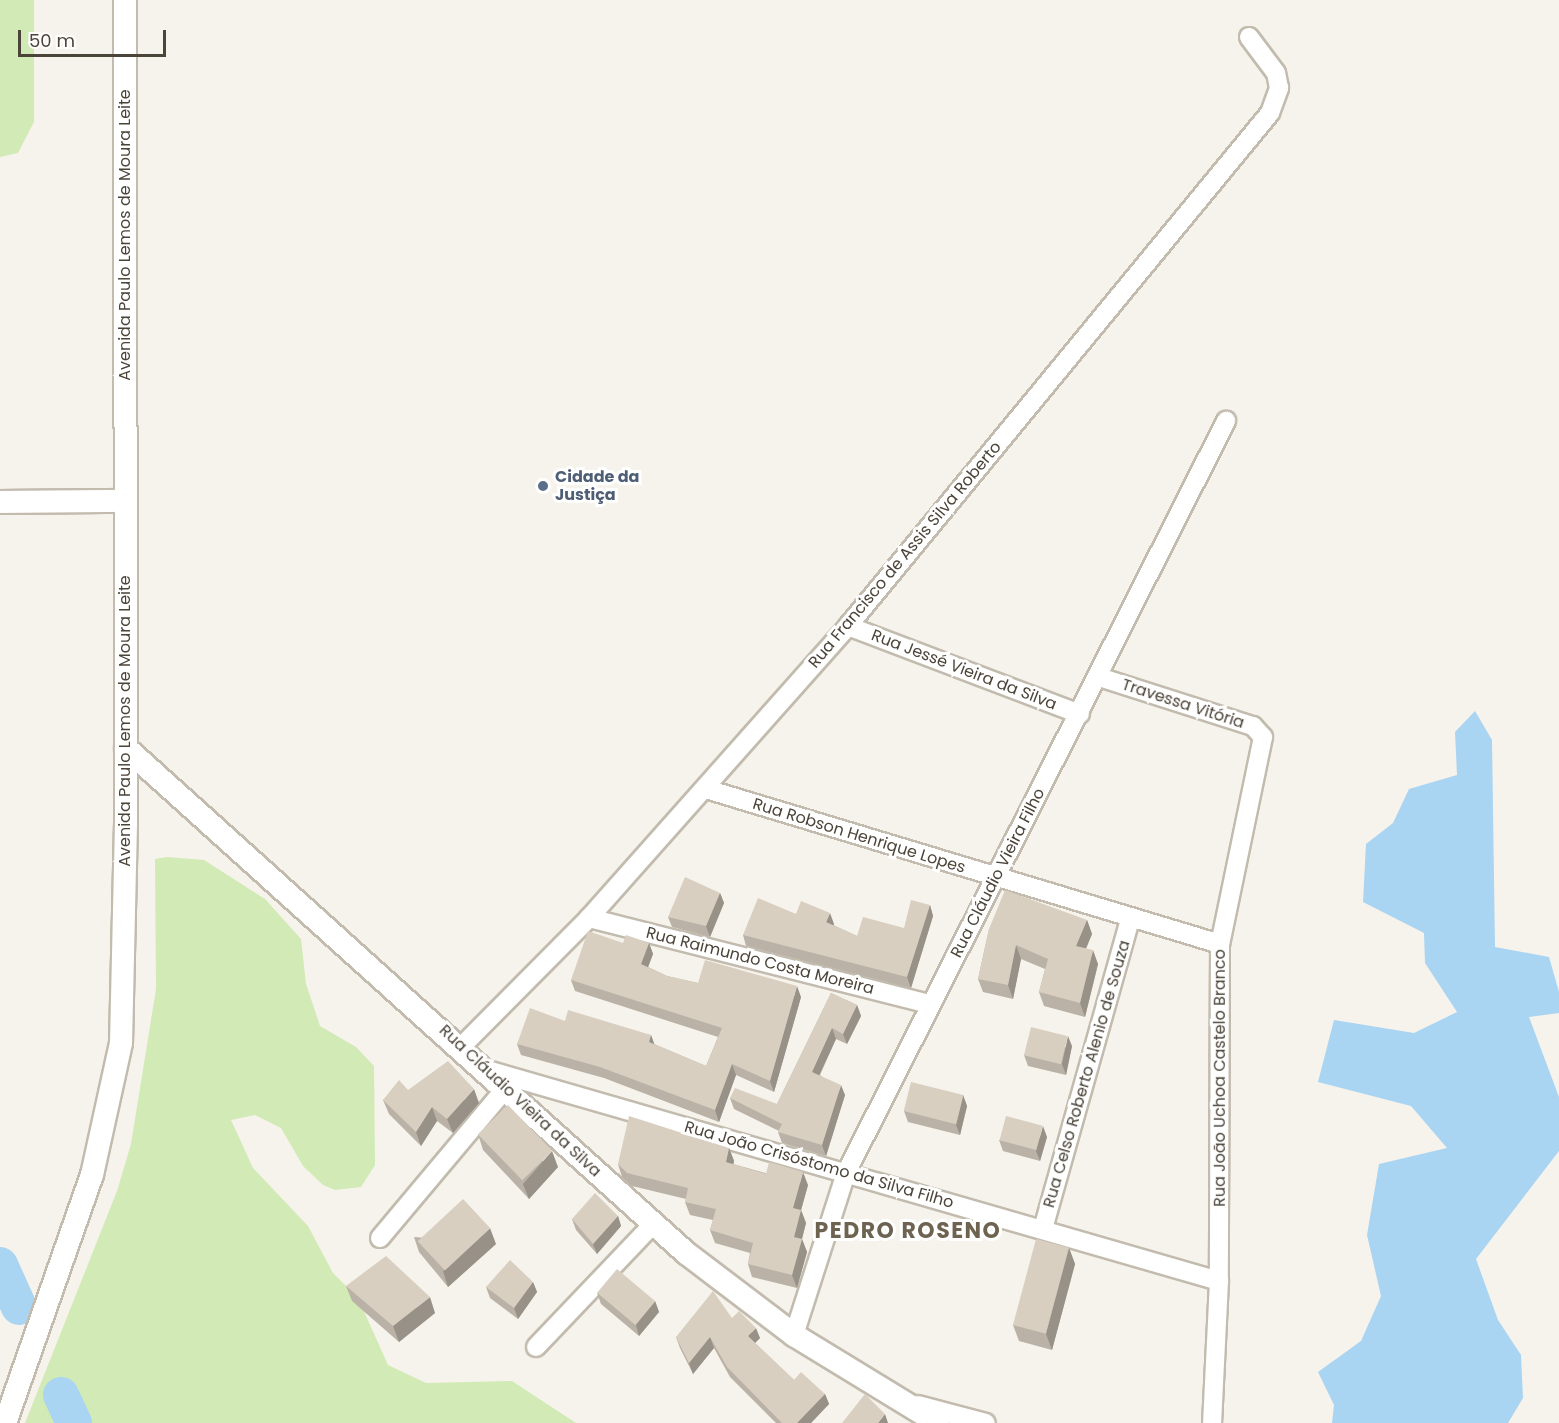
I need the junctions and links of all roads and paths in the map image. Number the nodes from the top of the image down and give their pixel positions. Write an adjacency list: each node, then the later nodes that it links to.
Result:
1 (125, 0): 4 (street, Avenida Paulo Lemos de Moura Leite)
2 (1249, 38): 6 (street, Rua Francisco de Assis Silva Roberto)
3 (1226, 421): 7 (street, Rua Cláudio Vieira Filho)
4 (123, 501): 5 (street); 10 (street, Avenida Paulo Lemos de Moura Leite)
5 (0, 502)
6 (848, 626): 8 (street, Rua Jessé Vieira da Silva); 11 (street, Rua Francisco de Assis Silva Roberto)
7 (1099, 677): 8 (street, Rua Cláudio Vieira Filho); 9 (street, Travessa Vitória)
8 (1080, 714): 12 (street, Rua Cláudio Vieira Filho)
9 (1263, 737): 15 (street, Rua João Uchoa Castelo Branco)
10 (126, 748): 17 (street, Rua Cláudio Vieira da Silva); 28 (street, Avenida Paulo Lemos de Moura Leite)
11 (706, 789): 12 (street, Rua Robson Henrique Lopes); 13 (street, Rua Francisco de Assis Silva Roberto)
12 (995, 878): 14 (street, Rua Robson Henrique Lopes); 16 (street, Rua Cláudio Vieira Filho)
13 (589, 918): 16 (street, Rua Raimundo Costa Moreira); 17 (street, Rua Francisco de Assis Silva Roberto)
14 (1130, 919): 15 (street, Rua Robson Henrique Lopes); 22 (street, Rua Celso Roberto Alenio de Souza)
15 (1220, 944): 24 (street, Rua João Uchoa Castelo Branco)
16 (930, 1004): 20 (street, Rua Cláudio Vieira Filho)
17 (462, 1046): 18 (street, Rua Cláudio Vieira da Silva)
18 (487, 1070): 19 (street, Rua Cláudio Vieira da Silva); 20 (street, Rua João Crisóstomo da Silva Filho)
19 (505, 1089): 21 (street, Rua Cláudio Vieira da Silva); 23 (street)
20 (846, 1173): 22 (street, Rua João Crisóstomo da Silva Filho); 25 (street, Rua Cláudio Vieira Filho)
21 (653, 1224): 25 (street, Rua Cláudio Vieira da Silva); 26 (street)
22 (1043, 1229): 24 (street, Rua João Crisóstomo da Silva Filho)
23 (380, 1238)
24 (1219, 1281): 31 (street, Rua João Uchoa Castelo Branco)
25 (794, 1335): 27 (street, Rua Cláudio Vieira da Silva)
26 (536, 1347)
27 (917, 1405): 29 (street, Rua Cláudio Vieira da Silva); 30 (street)
28 (5, 1423)
29 (938, 1423)
30 (986, 1423)
31 (1212, 1423)

